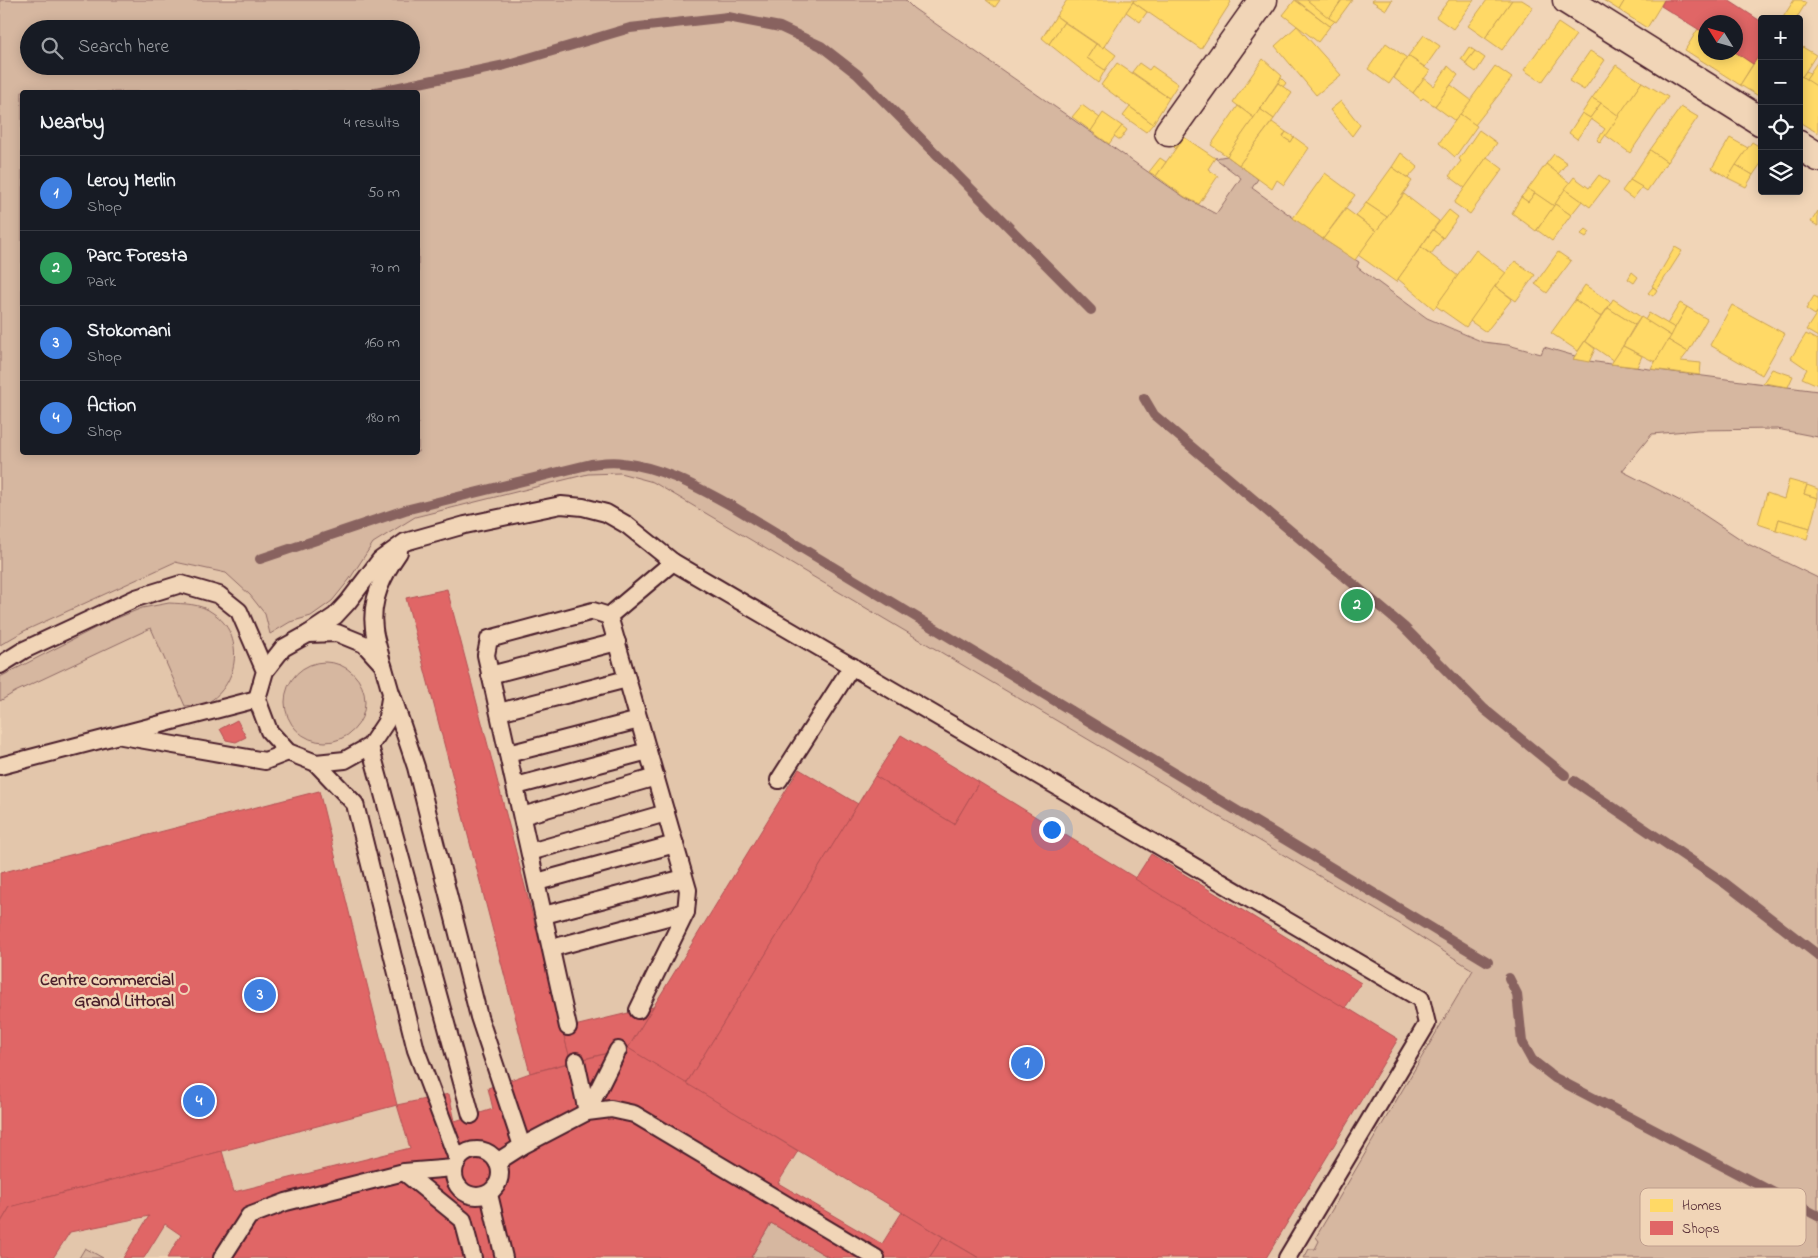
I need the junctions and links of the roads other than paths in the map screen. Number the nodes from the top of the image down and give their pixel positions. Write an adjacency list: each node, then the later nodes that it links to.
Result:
1 (1567, 0): 3 (street)
2 (1259, 1): 4 (street)
3 (1758, 119)
4 (1169, 132)
5 (1803, 148): 6 (street)
6 (1818, 157)
7 (405, 542): 8 (lane); 10 (lane); 13 (lane)
8 (673, 562): 9 (lane); 14 (lane)
9 (609, 616): 11 (lane); 16 (lane)
10 (308, 634): 13 (lane); 15 (lane)
11 (617, 642): 16 (lane); 17 (lane)
12 (0, 664): 15 (lane)
13 (383, 666): 18 (lane)
14 (852, 666): 30 (lane); 57 (lane)
15 (265, 671): 19 (lane)
16 (490, 675): 20 (lane)
17 (627, 679): 20 (lane); 21 (lane)
18 (391, 693): 23 (lane); 47 (lane)
19 (257, 699): 22 (lane); 25 (lane)
20 (499, 712): 26 (lane)
21 (639, 720): 24 (lane); 26 (lane)
22 (116, 735): 25 (lane); 28 (lane)
23 (370, 746): 27 (lane); 46 (lane)
24 (648, 751): 29 (lane); 31 (lane)
25 (288, 752): 27 (lane)
26 (508, 754): 31 (lane)
27 (316, 762): 49 (lane)
28 (0, 766)
29 (656, 777): 32 (lane); 33 (lane)
30 (779, 780)
31 (516, 786): 33 (lane)
32 (666, 814): 34 (lane); 35 (lane)
33 (522, 816): 35 (lane)
34 (675, 844): 36 (lane); 37 (lane)
35 (530, 852): 37 (lane)
36 (684, 878): 38 (lane); 39 (lane)
37 (537, 882): 39 (lane)
38 (686, 912): 40 (lane); 41 (lane)
39 (544, 915): 40 (lane)
40 (552, 948): 42 (lane)
41 (638, 1010)
42 (568, 1027)
43 (618, 1050): 45 (lane)
44 (576, 1061): 45 (lane)
45 (587, 1112): 47 (lane); 56 (lane)
46 (471, 1115)
47 (522, 1146): 48 (lane)
48 (497, 1162): 49 (lane); 51 (lane)
49 (456, 1164): 50 (lane); 51 (lane)
50 (404, 1172): 52 (lane); 53 (lane)
51 (481, 1195): 52 (lane); 55 (lane)
52 (463, 1220): 54 (lane)
53 (222, 1258)
54 (473, 1258)
55 (504, 1258)
56 (876, 1258)
57 (1287, 1258)

